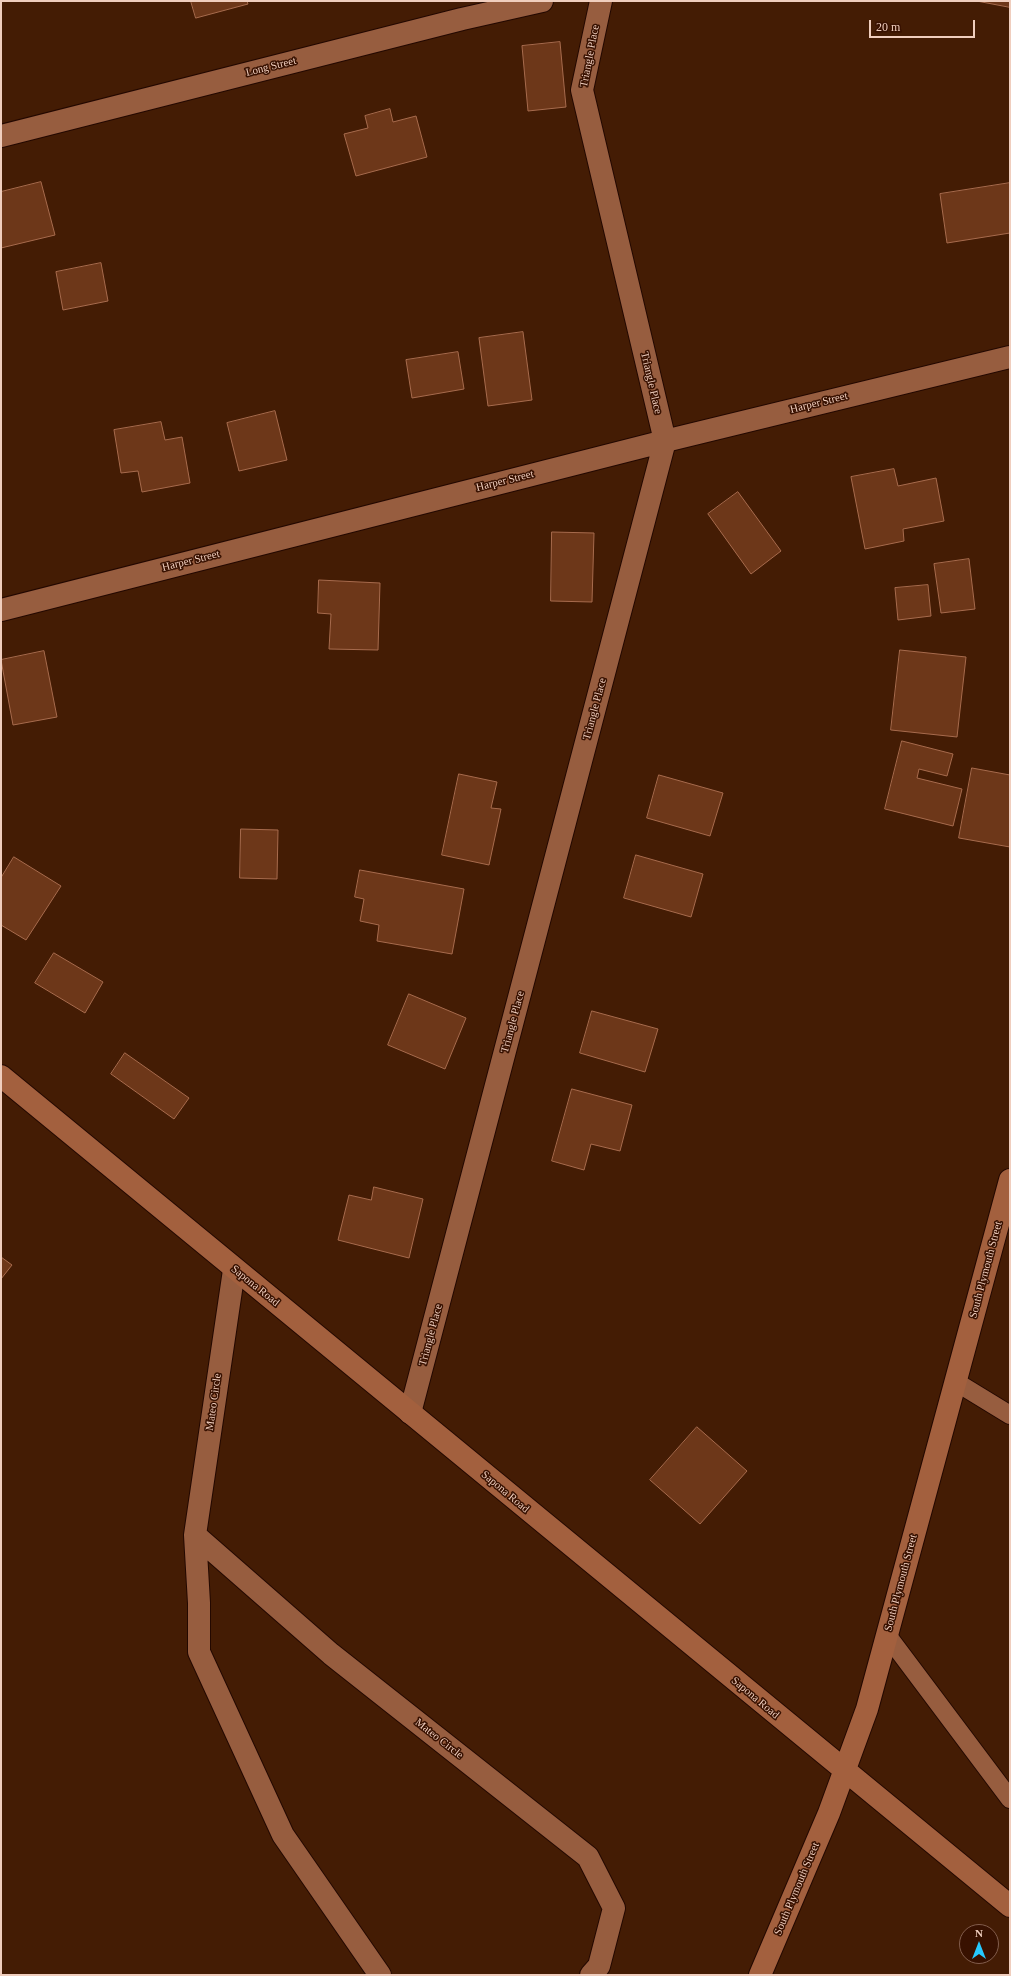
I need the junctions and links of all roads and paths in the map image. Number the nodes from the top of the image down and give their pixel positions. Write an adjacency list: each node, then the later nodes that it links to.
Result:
1 (542, 1): 3 (street, Long Street)
2 (601, 1): 5 (street, Triangle Place)
3 (1, 136)
4 (1010, 357): 5 (street, Harper Street)
5 (665, 441): 6 (street, Harper Street); 11 (street, Triangle Place)
6 (1, 610)
7 (1, 1076): 9 (street, Sapona Road)
8 (1010, 1180): 10 (street, South Plymouth Street)
9 (234, 1270): 11 (street, Sapona Road); 13 (street, Mateo Circle)
10 (956, 1382): 12 (lane); 14 (street, South Plymouth Street)
11 (410, 1413): 15 (street, Sapona Road)
12 (1010, 1415)
13 (195, 1535): 18 (street, Mateo Circle); 19 (street, Mateo Circle)
14 (887, 1635): 15 (street, South Plymouth Street); 16 (lane)
15 (845, 1772): 17 (street, Sapona Road); 20 (street, South Plymouth Street)
16 (1010, 1799)
17 (1010, 1906)
18 (380, 1975)
19 (591, 1975)
20 (760, 1975)

